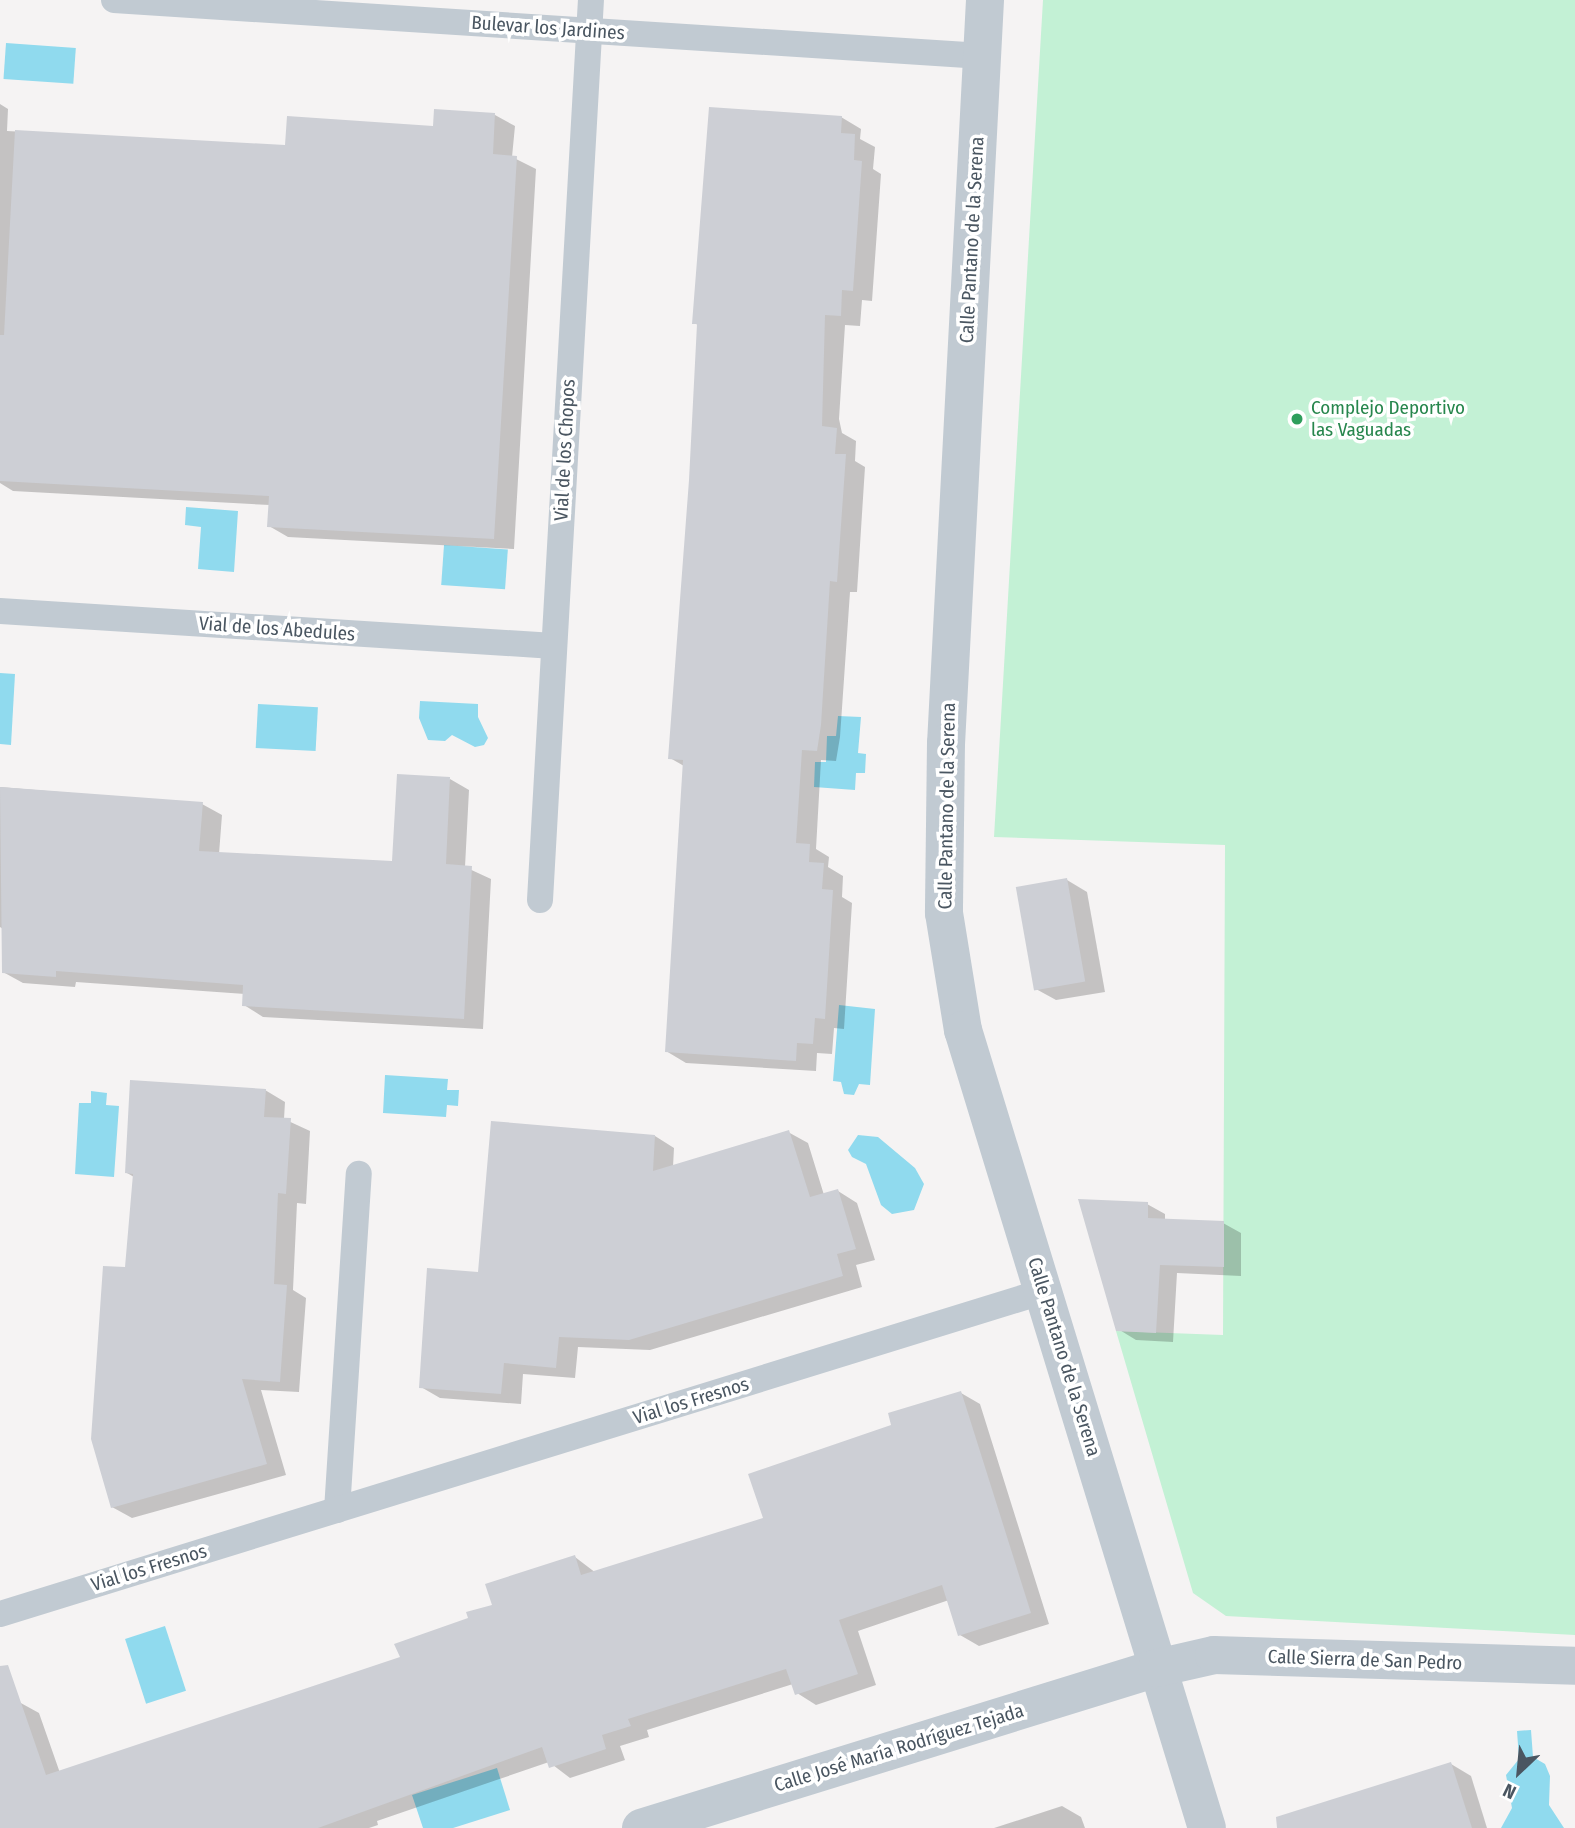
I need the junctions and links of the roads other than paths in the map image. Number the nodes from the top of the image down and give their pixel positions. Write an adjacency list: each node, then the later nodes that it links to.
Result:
1 (114, 0): 4 (lane, Bulevar los Jardines)
2 (591, 0): 4 (lane, Vial de los Chopos)
3 (985, 0): 5 (street, Calle Pantano de la Serena)
4 (589, 31): 5 (lane, Bulevar los Jardines); 7 (lane, Vial de los Chopos)
5 (982, 56): 10 (street, Calle Pantano de la Serena)
6 (0, 611): 7 (lane, Vial de los Abedules)
7 (554, 646): 8 (lane, Vial de los Chopos)
8 (540, 900)
9 (359, 1174): 11 (lane)
10 (1045, 1291): 11 (lane, Vial los Fresnos); 14 (street, Calle Pantano de la Serena)
11 (337, 1510): 12 (lane, Vial los Fresnos)
12 (0, 1614)
13 (1575, 1666): 14 (street, Calle Sierra de San Pedro)
14 (1157, 1668): 15 (street, Calle José María Rodríguez Tejada); 16 (street, Calle Pantano de la Serena)
15 (641, 1828)
16 (1207, 1828)

